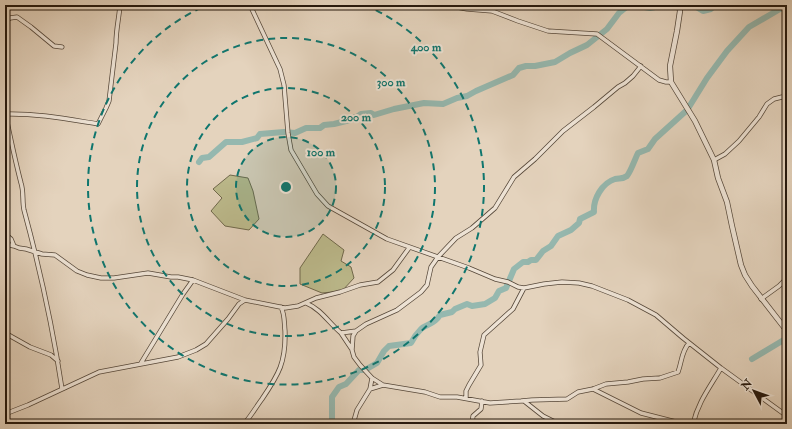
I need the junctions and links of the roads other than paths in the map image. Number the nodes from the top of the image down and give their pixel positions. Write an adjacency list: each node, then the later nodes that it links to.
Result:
1 (120, 5): 10 (street)
2 (250, 5): 15 (street)
3 (446, 5): 7 (street)
4 (679, 5): 8 (street)
5 (5, 22): 6 (street)
6 (62, 47)
7 (641, 66): 8 (street); 17 (street)
8 (671, 82): 11 (street)
9 (787, 97): 11 (street)
10 (5, 114): 16 (street)
11 (714, 160): 21 (street)
12 (5, 234): 14 (street)
13 (5, 244): 14 (street)
14 (14, 246): 16 (street)
15 (409, 248): 17 (street); 23 (street)
16 (34, 252): 19 (street); 31 (street)
17 (438, 257): 20 (street); 25 (street)
18 (787, 278): 21 (street)
19 (193, 280): 22 (street); 32 (street)
20 (524, 288): 29 (street); 39 (street)
21 (761, 299): 26 (street)
22 (245, 300): 24 (street); 32 (street)
23 (306, 303): 24 (street); 28 (street)
24 (281, 307): 46 (street)
25 (356, 331): 28 (street); 30 (street)
26 (787, 331)
27 (5, 333): 31 (street)
28 (341, 333): 30 (street)
29 (689, 343): 33 (street); 38 (street)
30 (352, 349): 34 (street)
31 (58, 361): 36 (street)
32 (141, 363): 36 (street)
33 (721, 368): 43 (street); 51 (street)
34 (372, 378): 35 (street); 37 (street)
35 (383, 385): 37 (street); 39 (street)
36 (62, 389): 42 (street)
37 (370, 389): 47 (street)
38 (593, 389): 40 (street); 50 (street)
39 (466, 398): 41 (street)
40 (524, 401): 41 (street); 49 (street)
41 (482, 402): 48 (street)
42 (5, 414)
43 (787, 416)
44 (5, 422): 45 (street)
45 (14, 424)
46 (244, 424)
47 (353, 424)
48 (472, 424)
49 (559, 424)
50 (684, 424)
51 (693, 424)

